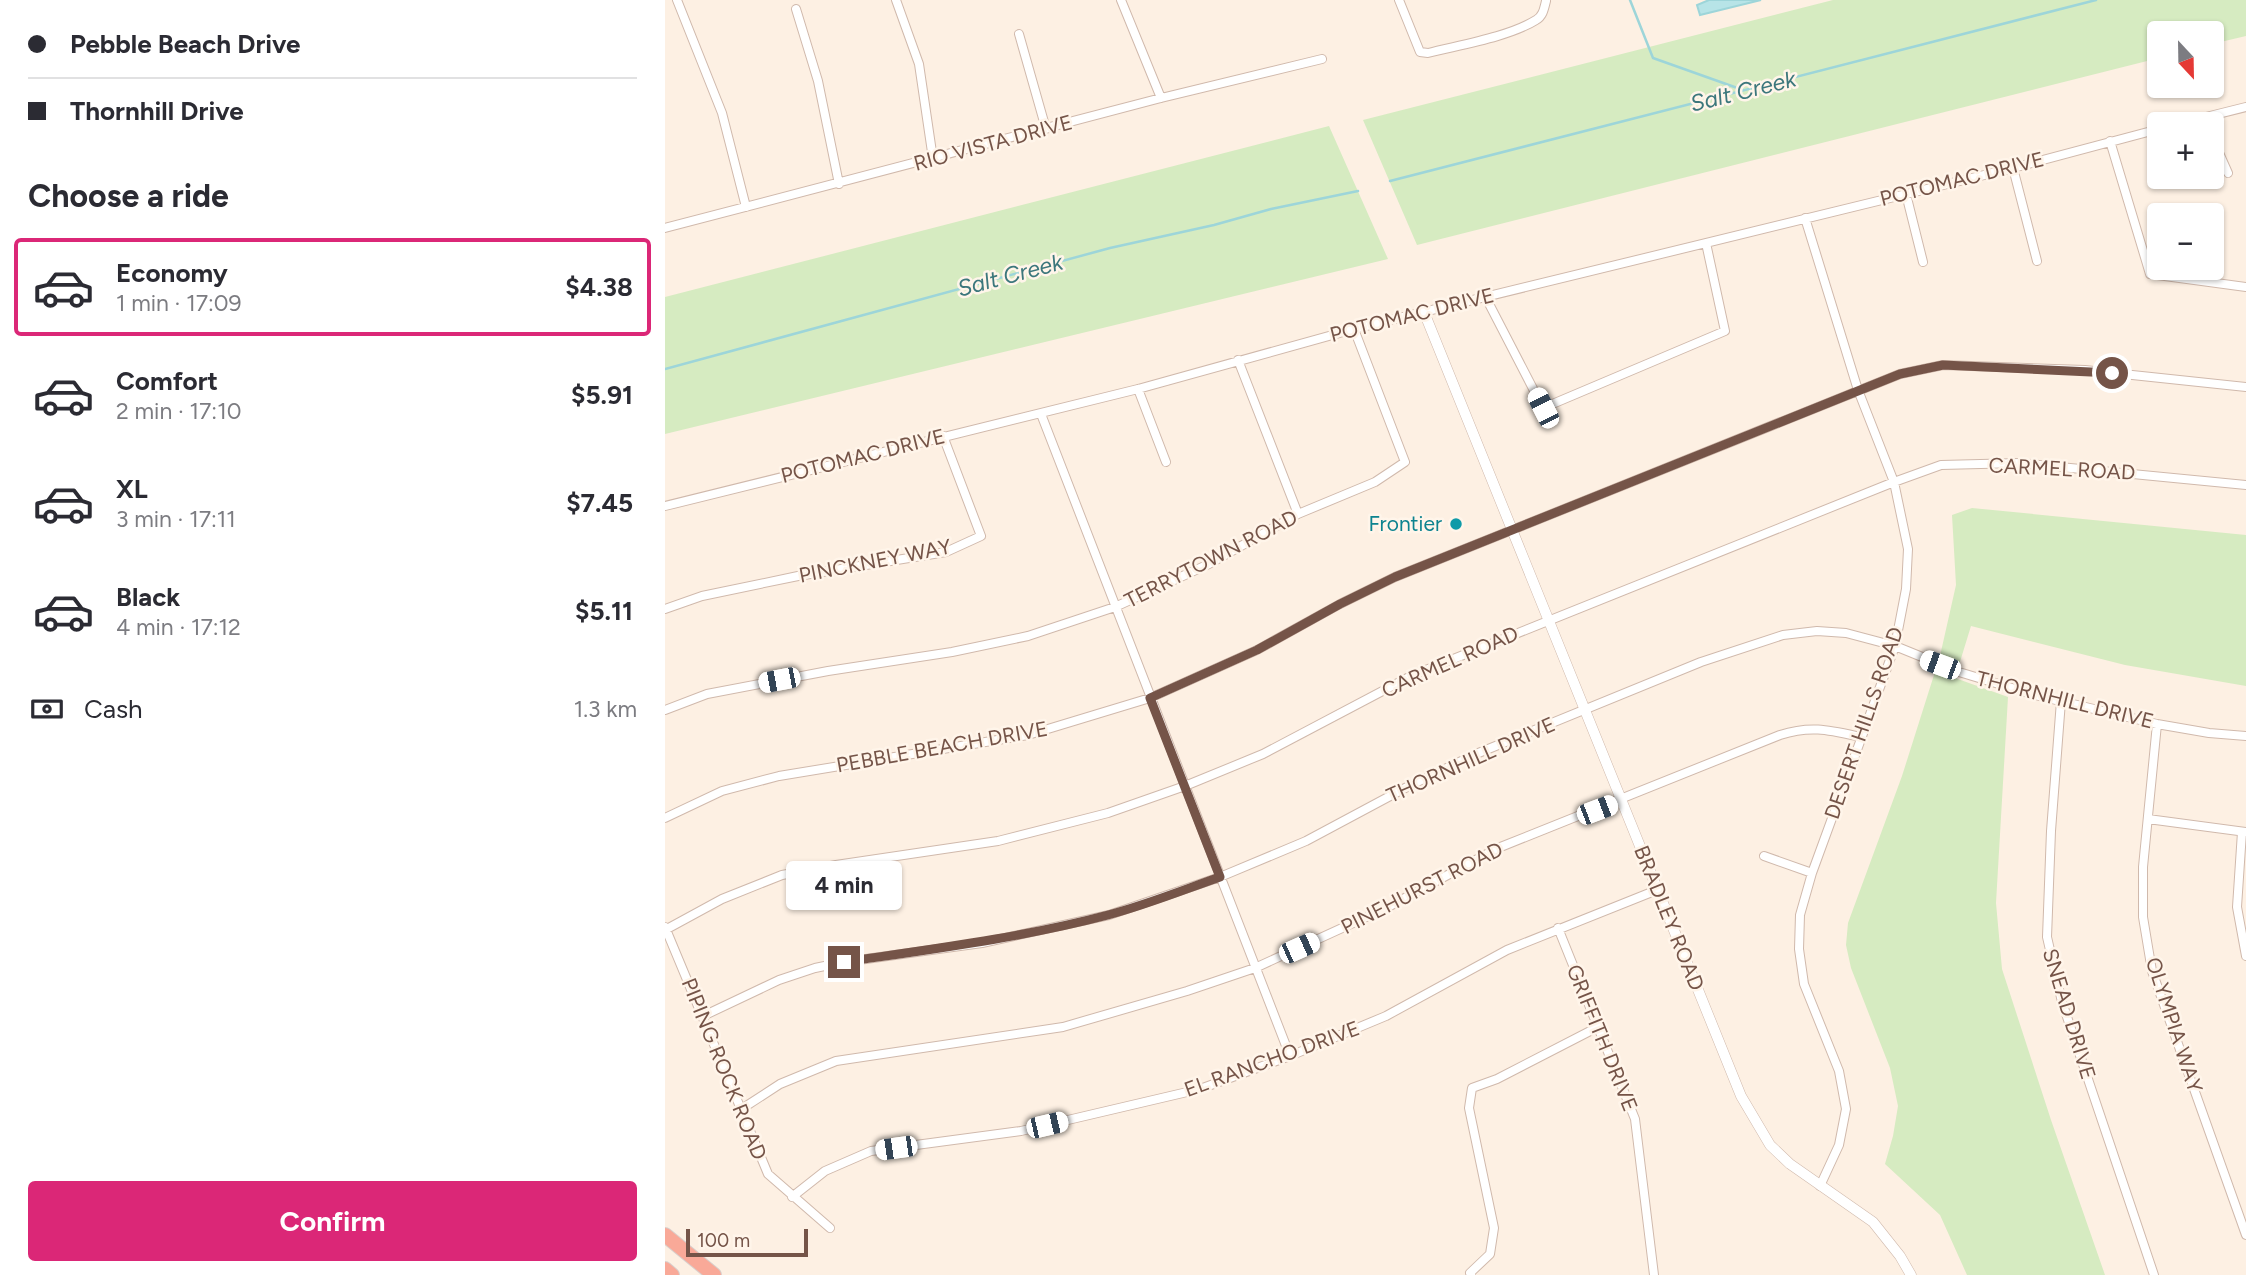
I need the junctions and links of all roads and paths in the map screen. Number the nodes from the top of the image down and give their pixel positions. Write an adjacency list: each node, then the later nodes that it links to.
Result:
1 (677, 0): 21 (street)
2 (896, 0): 15 (street)
3 (1121, 0): 9 (street)
4 (1399, 0): 5 (street)
5 (1546, 1)
6 (796, 9): 19 (street)
7 (1019, 34): 12 (street)
8 (1322, 59): 9 (street, RIO VISTA DRIVE)
9 (1161, 98): 12 (street, RIO VISTA DRIVE)
10 (2246, 107): 11 (street)
11 (2224, 115)
12 (1046, 130): 15 (street, RIO VISTA DRIVE)
13 (2147, 132): 14 (street, POTOMAC DRIVE)
14 (2110, 141): 17 (street, POTOMAC DRIVE); 27 (street)
15 (933, 159): 19 (street, RIO VISTA DRIVE)
16 (2224, 164): 18 (street)
17 (2013, 169): 20 (street, POTOMAC DRIVE); 25 (street)
18 (2228, 173)
19 (839, 184): 21 (street, RIO VISTA DRIVE)
20 (1906, 194): 22 (street, POTOMAC DRIVE); 26 (street)
21 (746, 206): 23 (street, RIO VISTA DRIVE)
22 (1805, 218): 24 (street, POTOMAC DRIVE); 34 (street, DESERT HILLS ROAD)
23 (665, 228)
24 (1706, 243): 28 (street, POTOMAC DRIVE); 28 (street)
25 (2037, 261)
26 (1923, 262)
27 (2246, 288)
28 (1485, 296): 29 (street, POTOMAC DRIVE)
29 (1424, 312): 30 (street, POTOMAC DRIVE); 42 (street, BRADLEY ROAD)
30 (1354, 329): 31 (street, POTOMAC DRIVE); 41 (street, TERRYTOWN ROAD)
31 (1238, 359): 33 (street, POTOMAC DRIVE); 41 (street)
32 (2246, 387): 34 (street, PEBBLE BEACH DRIVE)
33 (1138, 389): 35 (street, POTOMAC DRIVE); 37 (street)
34 (1858, 390): 38 (street, DESERT HILLS ROAD); 42 (street, PEBBLE BEACH DRIVE)
35 (1041, 414): 36 (street, POTOMAC DRIVE); 43 (street)
36 (943, 436): 40 (street, POTOMAC DRIVE); 44 (street, PINCKNEY WAY)
37 (1166, 462)
38 (1894, 482): 39 (street, CARMEL ROAD); 45 (street, CARMEL ROAD); 46 (street, DESERT HILLS ROAD)
39 (2246, 485)
40 (665, 506)
41 (1298, 514): 43 (street, TERRYTOWN ROAD)
42 (1514, 530): 45 (street, BRADLEY ROAD); 47 (street, PEBBLE BEACH DRIVE)
43 (1115, 607): 47 (street); 49 (street, TERRYTOWN ROAD)
44 (665, 609)
45 (1550, 620): 50 (street, BRADLEY ROAD); 54 (street, CARMEL ROAD)
46 (1895, 646): 48 (street, THORNHILL DRIVE); 50 (street, THORNHILL DRIVE); 53 (street, DESERT HILLS ROAD)
47 (1150, 698): 54 (street); 56 (street, PEBBLE BEACH DRIVE)
48 (2061, 701): 51 (street, THORNHILL DRIVE); 82 (street, SNEAD DRIVE)
49 (665, 710)
50 (1585, 710): 55 (street, BRADLEY ROAD); 61 (street, THORNHILL DRIVE)
51 (2157, 724): 52 (street, THORNHILL DRIVE); 57 (street, OLYMPIA WAY)
52 (2246, 736)
53 (1861, 737): 55 (street, PINEHURST ROAD); 60 (street, DESERT HILLS ROAD)
54 (1185, 786): 61 (street); 64 (street, CARMEL ROAD)
55 (1622, 800): 62 (street, BRADLEY ROAD); 66 (street, PINEHURST ROAD)
56 (665, 818)
57 (2148, 819): 58 (street); 75 (street, OLYMPIA WAY)
58 (2244, 832): 65 (street)
59 (1764, 856): 60 (street)
60 (1812, 873): 71 (street, DESERT HILLS ROAD)
61 (1220, 877): 66 (street); 67 (street, THORNHILL DRIVE)
62 (1657, 890): 63 (street, EL RANCHO DRIVE); 71 (street, BRADLEY ROAD)
63 (1558, 928): 68 (street, GRIFFITH DRIVE); 69 (street, EL RANCHO DRIVE)
64 (665, 929): 67 (street, PIPING ROCK ROAD)
65 (2246, 956)
66 (1255, 968): 69 (street); 70 (street, PINEHURST ROAD)
67 (703, 1016): 70 (street, PIPING ROCK ROAD)
68 (1597, 1028): 77 (street); 80 (street, GRIFFITH DRIVE)
69 (1290, 1056): 72 (street, EL RANCHO DRIVE)
70 (740, 1110): 72 (street, PIPING ROCK ROAD)
71 (1820, 1186): 81 (street, BRADLEY ROAD)
72 (792, 1197): 73 (street, PIPING ROCK ROAD)
73 (830, 1228)
74 (665, 1235): 79 (highway)
75 (2246, 1235)
76 (665, 1269): 78 (highway)
77 (1471, 1274)
78 (672, 1275)
79 (714, 1275)
80 (1654, 1275)
81 (1911, 1275)
82 (2154, 1275)

